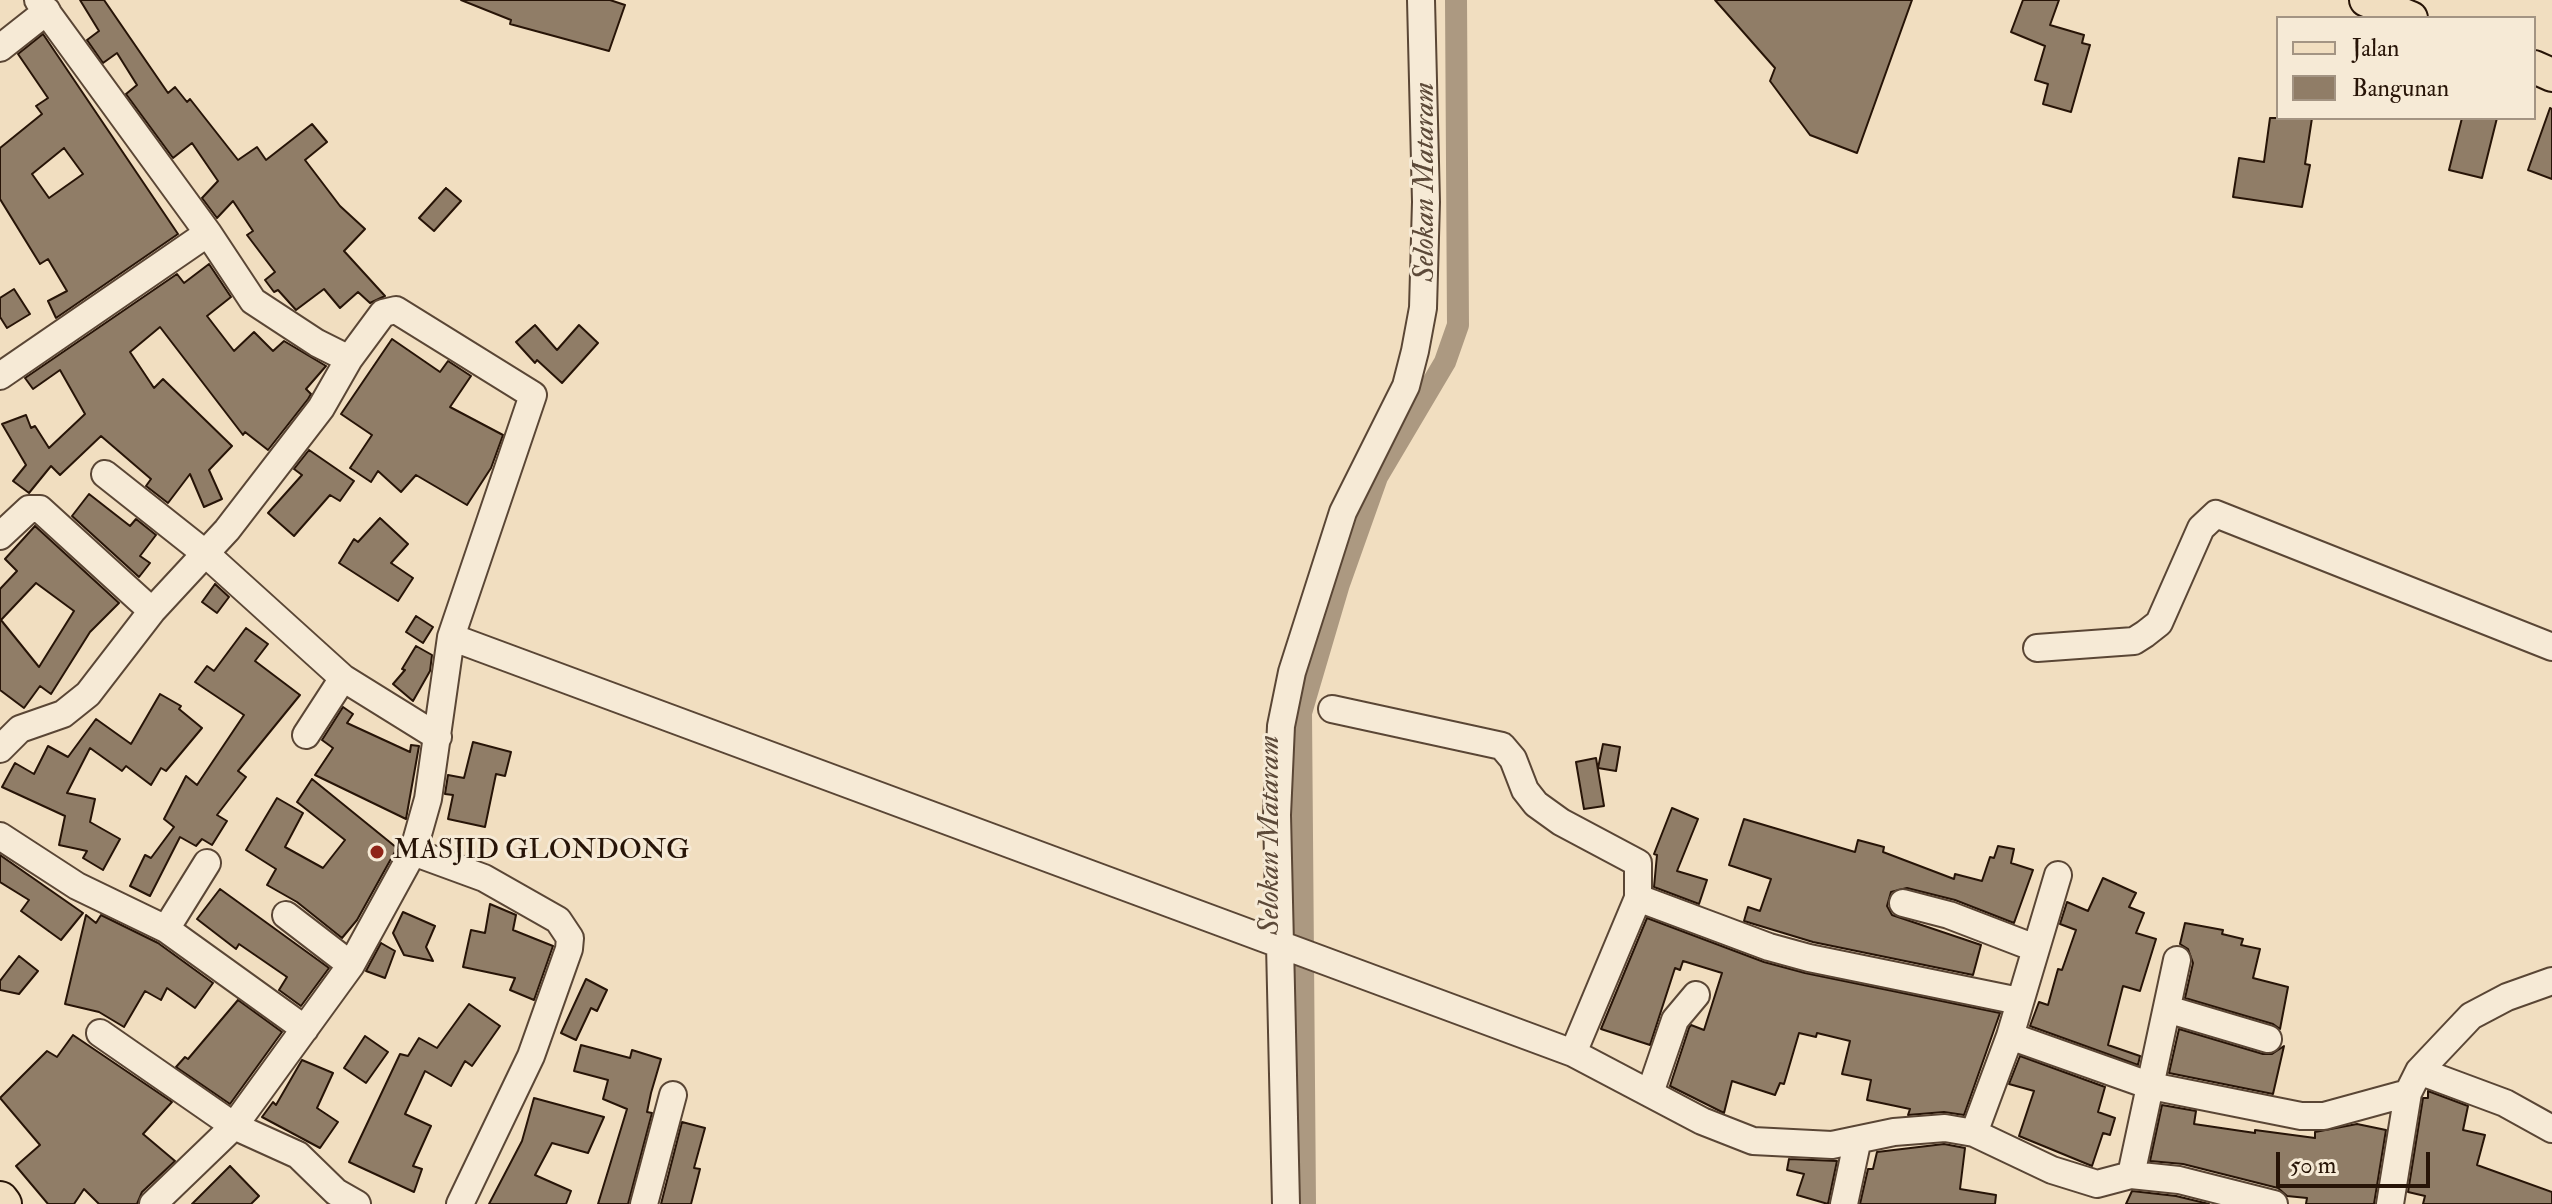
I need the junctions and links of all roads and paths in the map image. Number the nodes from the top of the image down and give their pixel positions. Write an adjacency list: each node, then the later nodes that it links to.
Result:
1 (1421, 0): 29 (street)
2 (2366, 0): 4 (main road)
3 (43, 6): 5 (street); 6 (street)
4 (2406, 16)
5 (0, 48)
6 (208, 233): 7 (street); 8 (street)
7 (349, 359): 11 (street); 13 (street)
8 (0, 376)
9 (105, 474): 11 (street)
10 (0, 536): 12 (street)
11 (206, 554): 12 (street); 16 (street)
12 (152, 611): 20 (street)
13 (451, 637): 19 (street); 29 (street)
14 (2552, 647): 15 (street)
15 (2037, 648)
16 (343, 678): 18 (street); 19 (street)
17 (1332, 709): 25 (street)
18 (306, 735)
19 (438, 737): 22 (street)
20 (0, 749)
21 (0, 836): 28 (street)
22 (413, 852): 32 (street); 54 (street)
23 (207, 863): 28 (street)
24 (2058, 875): 30 (street)
25 (1638, 898): 35 (street); 41 (street)
26 (1903, 903): 30 (street)
27 (286, 915): 32 (street)
28 (166, 929): 37 (street)
29 (1289, 947): 41 (street); 56 (street)
30 (2035, 948): 35 (street)
31 (2177, 960): 36 (street)
32 (351, 965): 37 (street)
33 (2552, 981): 42 (street)
34 (1696, 995): 44 (street)
35 (2019, 1001): 39 (street)
36 (2167, 1009): 40 (street); 43 (street)
37 (305, 1029): 46 (street)
38 (100, 1033): 46 (street)
39 (2010, 1036): 43 (street); 48 (street)
40 (2268, 1039)
41 (1573, 1053): 44 (street)
42 (2414, 1082): 43 (street); 47 (street); 59 (street)
43 (2151, 1086): 50 (street)
44 (1650, 1093): 49 (street)
45 (673, 1095): 55 (street)
46 (234, 1126): 52 (street); 53 (street)
47 (2552, 1129)
48 (1974, 1133): 49 (street); 51 (street)
49 (1857, 1143): 57 (street)
50 (2131, 1175): 51 (street); 58 (street)
51 (2095, 1194)
52 (153, 1204)
53 (357, 1204)
54 (460, 1204)
55 (644, 1204)
56 (1286, 1204)
57 (1844, 1204)
58 (2274, 1204)
59 (2390, 1204)

